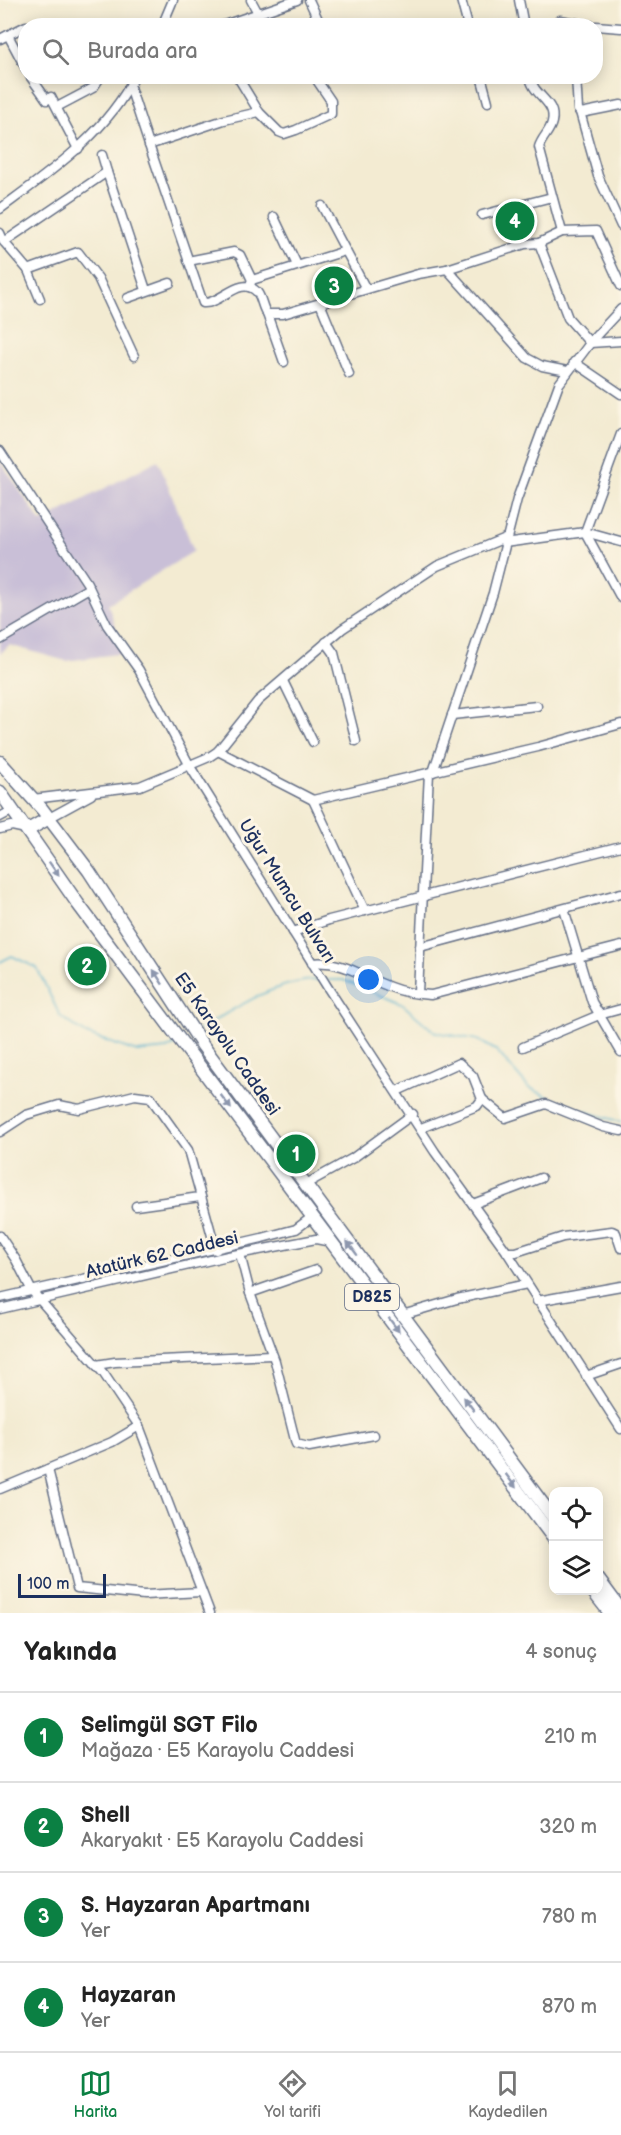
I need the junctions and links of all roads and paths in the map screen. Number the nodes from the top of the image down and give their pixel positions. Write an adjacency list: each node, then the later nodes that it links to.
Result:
1 (173, 0): 8 (street)
2 (251, 0): 7 (street)
3 (297, 0): 7 (street)
4 (309, 0): 10 (street)
5 (461, 0): 11 (street)
6 (519, 0): 12 (street)
7 (258, 13): 9 (street)
8 (165, 18)
9 (244, 18)
10 (317, 18)
11 (466, 18)
12 (522, 18)
13 (603, 27): 14 (street)
14 (621, 28)
15 (18, 30): 16 (street)
16 (4, 37): 17 (street)
17 (18, 57)
18 (35, 84): 29 (street)
19 (96, 84): 29 (street)
20 (131, 84): 26 (street)
21 (242, 84): 30 (street)
22 (319, 84): 30 (street)
23 (483, 84): 27 (street)
24 (533, 84): 36 (street)
25 (577, 84): 31 (street)
26 (130, 87): 32 (street); 33 (street)
27 (488, 102)
28 (621, 105): 31 (street)
29 (57, 107): 33 (street)
30 (259, 112): 32 (street)
31 (580, 112): 41 (street)
32 (149, 145): 47 (street)
33 (78, 148): 38 (street)
34 (102, 155): 35 (street)
35 (107, 172): 44 (street); 54 (street)
36 (552, 197): 39 (street); 42 (street)
37 (322, 206): 46 (street)
38 (0, 209)
39 (482, 215)
40 (274, 217): 48 (street)
41 (621, 226)
42 (561, 232): 45 (street); 53 (street)
43 (0, 233): 44 (street)
44 (4, 242): 49 (street)
45 (539, 243): 50 (street); 62 (street)
46 (345, 251): 48 (street); 55 (street)
47 (188, 261): 52 (street); 52 (street)
48 (297, 265): 52 (street)
49 (28, 270): 57 (street); 63 (street)
50 (447, 270): 55 (street); 66 (street)
51 (170, 283): 54 (street)
52 (251, 283): 60 (street)
53 (621, 286)
54 (146, 290): 56 (street)
55 (366, 290): 58 (street)
56 (128, 298)
57 (40, 299)
58 (320, 303): 60 (street); 67 (street)
59 (621, 309): 62 (street)
60 (267, 314): 64 (street)
61 (621, 341): 62 (street)
62 (590, 343): 65 (street)
63 (134, 356)
64 (284, 362)
65 (574, 362): 66 (street); 68 (street)
66 (567, 371): 72 (street)
67 (349, 374)
68 (621, 394)
69 (621, 434): 71 (street)
70 (0, 451): 74 (street, Uğur Mumcu Bulvarı)
71 (585, 532): 72 (street); 73 (street); 75 (street)
72 (504, 541): 77 (street); 80 (street)
73 (621, 542)
74 (89, 588): 76 (street); 86 (street, Uğur Mumcu Bulvarı)
75 (621, 598)
76 (0, 640)
77 (327, 642): 78 (street); 82 (street)
78 (284, 681): 83 (street); 84 (street)
79 (537, 706): 80 (street)
80 (452, 716): 87 (street)
81 (621, 724): 87 (street)
82 (356, 741)
83 (313, 742)
84 (218, 751): 86 (street); 91 (street)
85 (0, 762): 90 (highway, E5 Karayolu Caddesi / D825)
86 (190, 765): 88 (street); 102 (street, Uğur Mumcu Bulvarı)
87 (431, 772): 91 (street); 99 (street)
88 (108, 789): 90 (street); 94 (street)
89 (0, 792): 92 (highway, E5 Karayolu Caddesi / D825)
90 (33, 799): 92 (highway); 94 (highway, E5 Karayolu Caddesi / D825)
91 (313, 800): 101 (street)
92 (13, 810): 93 (street); 96 (highway, E5 Karayolu Caddesi / D825)
93 (0, 817)
94 (49, 818): 96 (highway); 119 (highway, E5 Karayolu Caddesi / D825, one-way to 94)
95 (0, 829): 96 (street)
96 (28, 830): 123 (highway, E5 Karayolu Caddesi / D825, one-way to 123)
97 (621, 846): 99 (street)
98 (621, 893): 100 (street)
99 (423, 897): 101 (street); 104 (street)
100 (564, 909): 104 (street); 105 (street)
101 (365, 911): 102 (street)
102 (293, 932): 106 (street, Uğur Mumcu Bulvarı)
103 (621, 946): 105 (street)
104 (420, 947): 107 (street)
105 (578, 957): 107 (street); 109 (street)
106 (312, 963): 107 (street); 112 (street, Uğur Mumcu Bulvarı)
107 (418, 992)
108 (621, 1009): 109 (street)
109 (599, 1015): 110 (street); 111 (street)
110 (523, 1047)
111 (621, 1052)
112 (397, 1092): 113 (street); 114 (street, Uğur Mumcu Bulvarı)
113 (482, 1099): 115 (street); 116 (street)
114 (412, 1114): 115 (street, Uğur Mumcu Bulvarı); 119 (street)
115 (421, 1128): 121 (street, Uğur Mumcu Bulvarı)
116 (621, 1131)
117 (0, 1132): 120 (street)
118 (541, 1178): 121 (street)
119 (306, 1184): 139 (highway, E5 Karayolu Caddesi / D825, one-way to 119)
120 (200, 1197): 122 (street); 127 (street)
121 (473, 1204): 128 (street, Uğur Mumcu Bulvarı)
122 (136, 1206)
123 (312, 1217): 125 (highway, E5 Karayolu Caddesi / D825); 127 (street, Atatürk 62 Caddesi)
124 (0, 1236): 133 (street)
125 (331, 1242): 129 (street, Atatürk 62 Caddesi); 151 (highway, E5 Karayolu Caddesi / D825, one-way to 151)
126 (621, 1248): 128 (street)
127 (216, 1250): 133 (street, Atatürk 62 Caddesi)
128 (507, 1252): 131 (street, Uğur Mumcu Bulvarı)
129 (240, 1254): 134 (street); 136 (street, Atatürk 62 Caddesi)
130 (316, 1270): 134 (street)
131 (527, 1284): 137 (street, Uğur Mumcu Bulvarı); 139 (street)
132 (621, 1286): 137 (street)
133 (32, 1291): 135 (street, Atatürk 62 Caddesi); 136 (street)
134 (250, 1293): 140 (street)
135 (0, 1298)
136 (41, 1300): 138 (street, Atatürk 62 Caddesi); 142 (street)
137 (537, 1301): 143 (street, Uğur Mumcu Bulvarı)
138 (0, 1309)
139 (402, 1315): 150 (highway, E5 Karayolu Caddesi / D825, one-way to 139)
140 (272, 1355): 142 (street); 147 (street)
141 (621, 1364): 143 (street)
142 (96, 1365): 145 (street)
143 (586, 1376): 144 (street, Uğur Mumcu Bulvarı)
144 (618, 1419): 146 (street, Uğur Mumcu Bulvarı)
145 (139, 1426): 148 (street); 153 (street)
146 (621, 1429)
147 (374, 1436)
148 (48, 1469): 149 (street); 153 (street)
149 (0, 1489)
150 (549, 1512)
151 (549, 1532)
152 (603, 1587): 155 (highway)
153 (201, 1592): 156 (street)
154 (596, 1595): 157 (highway)
155 (621, 1610)
156 (210, 1613)
157 (610, 1613)

